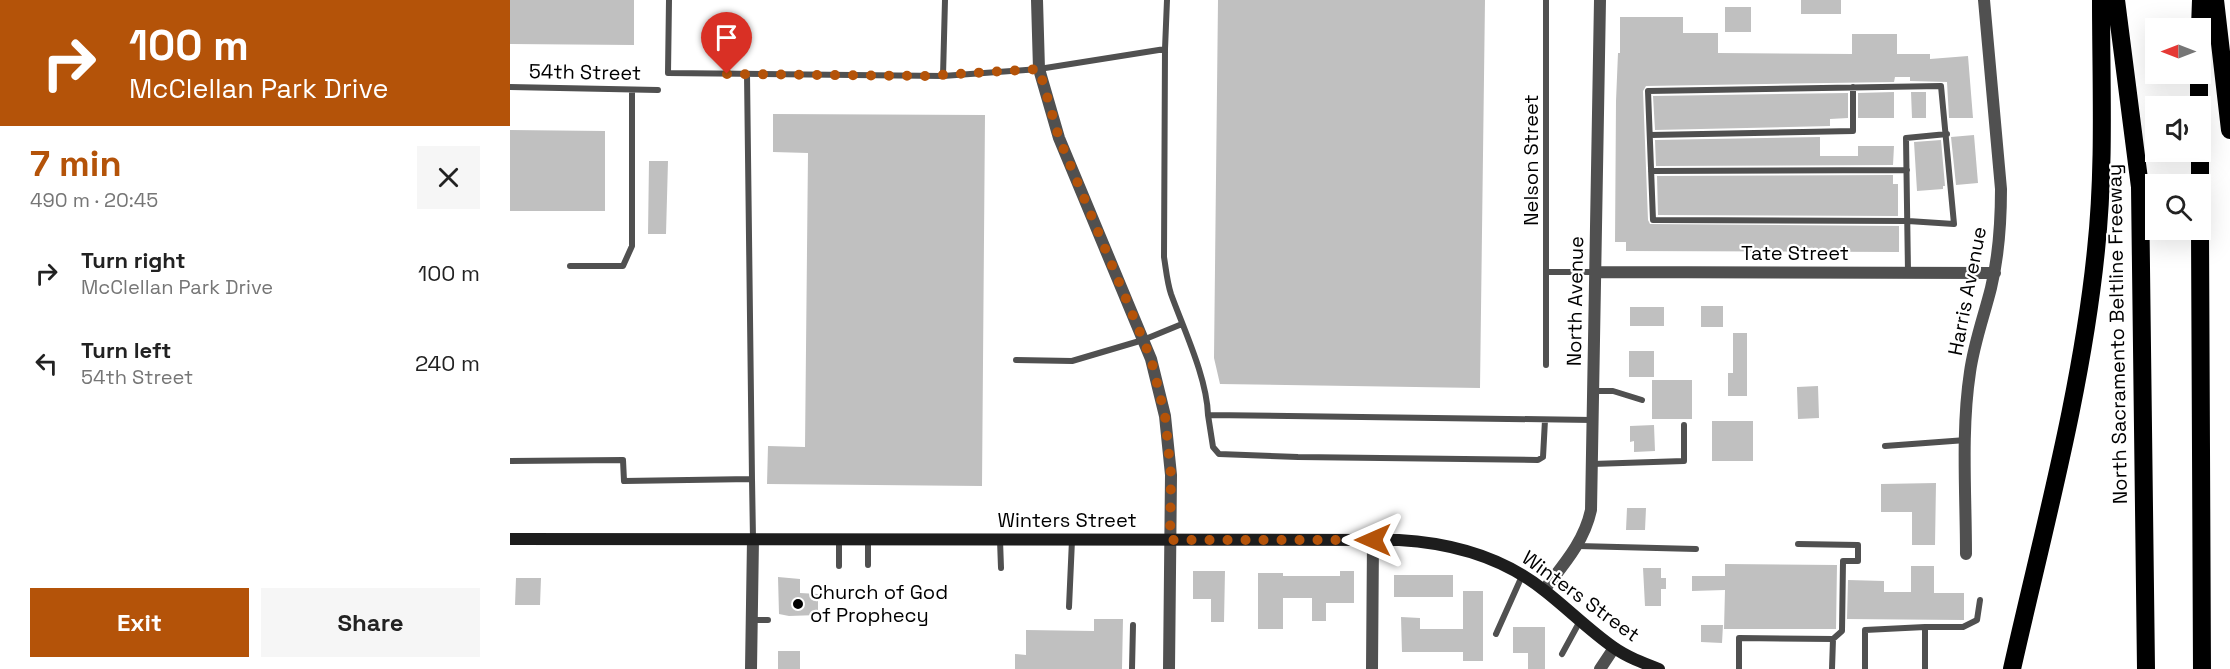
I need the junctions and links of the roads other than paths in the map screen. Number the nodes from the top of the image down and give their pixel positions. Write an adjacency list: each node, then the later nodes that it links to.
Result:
1 (669, 0): 15 (lane, 54th Street)
2 (945, 0): 16 (lane)
3 (1037, 0): 14 (street)
4 (1167, 0): 13 (lane)
5 (1546, 0): 29 (lane, Nelson Street)
6 (1600, 0): 30 (street, North Avenue)
7 (1984, 0): 32 (street, Harris Avenue)
8 (2101, 0): 86 (highway)
9 (2116, 0): 87 (highway, North Sacramento Beltline Freeway)
10 (2201, 0): 12 (highway)
11 (2215, 0): 21 (highway)
12 (2200, 18)
13 (1165, 49): 14 (lane, 54th Street); 33 (lane)
14 (1039, 69): 16 (lane, 54th Street); 34 (street)
15 (747, 74): 16 (lane, 54th Street); 47 (lane)
16 (944, 76)
17 (510, 87): 19 (lane, 54th Street)
18 (1852, 87): 22 (lane); 23 (lane); 23 (lane)
19 (632, 90): 20 (lane, 54th Street); 28 (lane)
20 (658, 90)
21 (2230, 130)
22 (1947, 134): 24 (lane); 26 (lane)
23 (1650, 135): 25 (lane)
24 (1907, 170): 25 (lane); 26 (lane)
25 (1651, 171): 26 (lane)
26 (1908, 221): 31 (lane)
27 (2200, 240): 88 (highway)
28 (570, 266)
29 (1547, 272): 30 (lane); 36 (lane, Nelson Street)
30 (1596, 272): 31 (street, Tate Street); 37 (street, North Avenue)
31 (1908, 272): 32 (street, Tate Street)
32 (1995, 273): 43 (street, Harris Avenue)
33 (1182, 324): 34 (lane); 39 (lane)
34 (1143, 340): 35 (lane); 54 (street)
35 (1016, 360)
36 (1546, 365)
37 (1593, 391): 38 (lane); 41 (street, North Avenue)
38 (1642, 400)
39 (1208, 415): 40 (lane); 40 (lane)
40 (1545, 420): 41 (lane)
41 (1593, 420): 46 (street, North Avenue)
42 (1684, 425): 46 (lane)
43 (1966, 440): 44 (lane); 59 (street, Harris Avenue)
44 (1885, 446)
45 (510, 461): 47 (lane)
46 (1592, 464): 57 (street, North Avenue)
47 (752, 479): 49 (lane)
48 (510, 539): 49 (main road, Winters Street)
49 (753, 539): 50 (main road, Winters Street); 67 (street)
50 (839, 539): 51 (main road, Winters Street); 61 (lane)
51 (868, 539): 52 (main road, Winters Street); 60 (lane)
52 (1000, 540): 53 (main road, Winters Street); 62 (lane)
53 (1072, 540): 54 (main road, Winters Street); 66 (lane)
54 (1170, 540): 55 (main road, Winters Street); 78 (street)
55 (1373, 540): 63 (main road, Winters Street); 79 (street)
56 (1798, 544): 73 (lane)
57 (1577, 546): 58 (lane); 64 (street, North Avenue)
58 (1696, 549)
59 (1966, 554)
60 (868, 565)
61 (839, 566)
62 (1000, 568)
63 (1522, 575): 64 (main road, Winters Street); 72 (lane)
64 (1544, 590): 69 (main road, Winters Street)
65 (1980, 600): 71 (lane)
66 (1069, 608)
67 (752, 620): 68 (lane); 76 (street)
68 (768, 620)
69 (1580, 621): 74 (main road, Winters Street); 75 (lane)
70 (1133, 625): 77 (lane)
71 (1925, 627): 84 (lane); 85 (lane)
72 (1496, 634)
73 (1833, 639): 82 (lane); 83 (lane)
74 (1614, 648): 80 (street); 81 (main road, Winters Street)
75 (1562, 654)
76 (751, 669)
77 (1132, 669)
78 (1169, 669)
79 (1372, 669)
80 (1600, 669)
81 (1659, 669)
82 (1738, 669)
83 (1832, 669)
84 (1865, 669)
85 (1925, 669)
86 (2012, 669)
87 (2145, 669)
88 (2202, 669)

